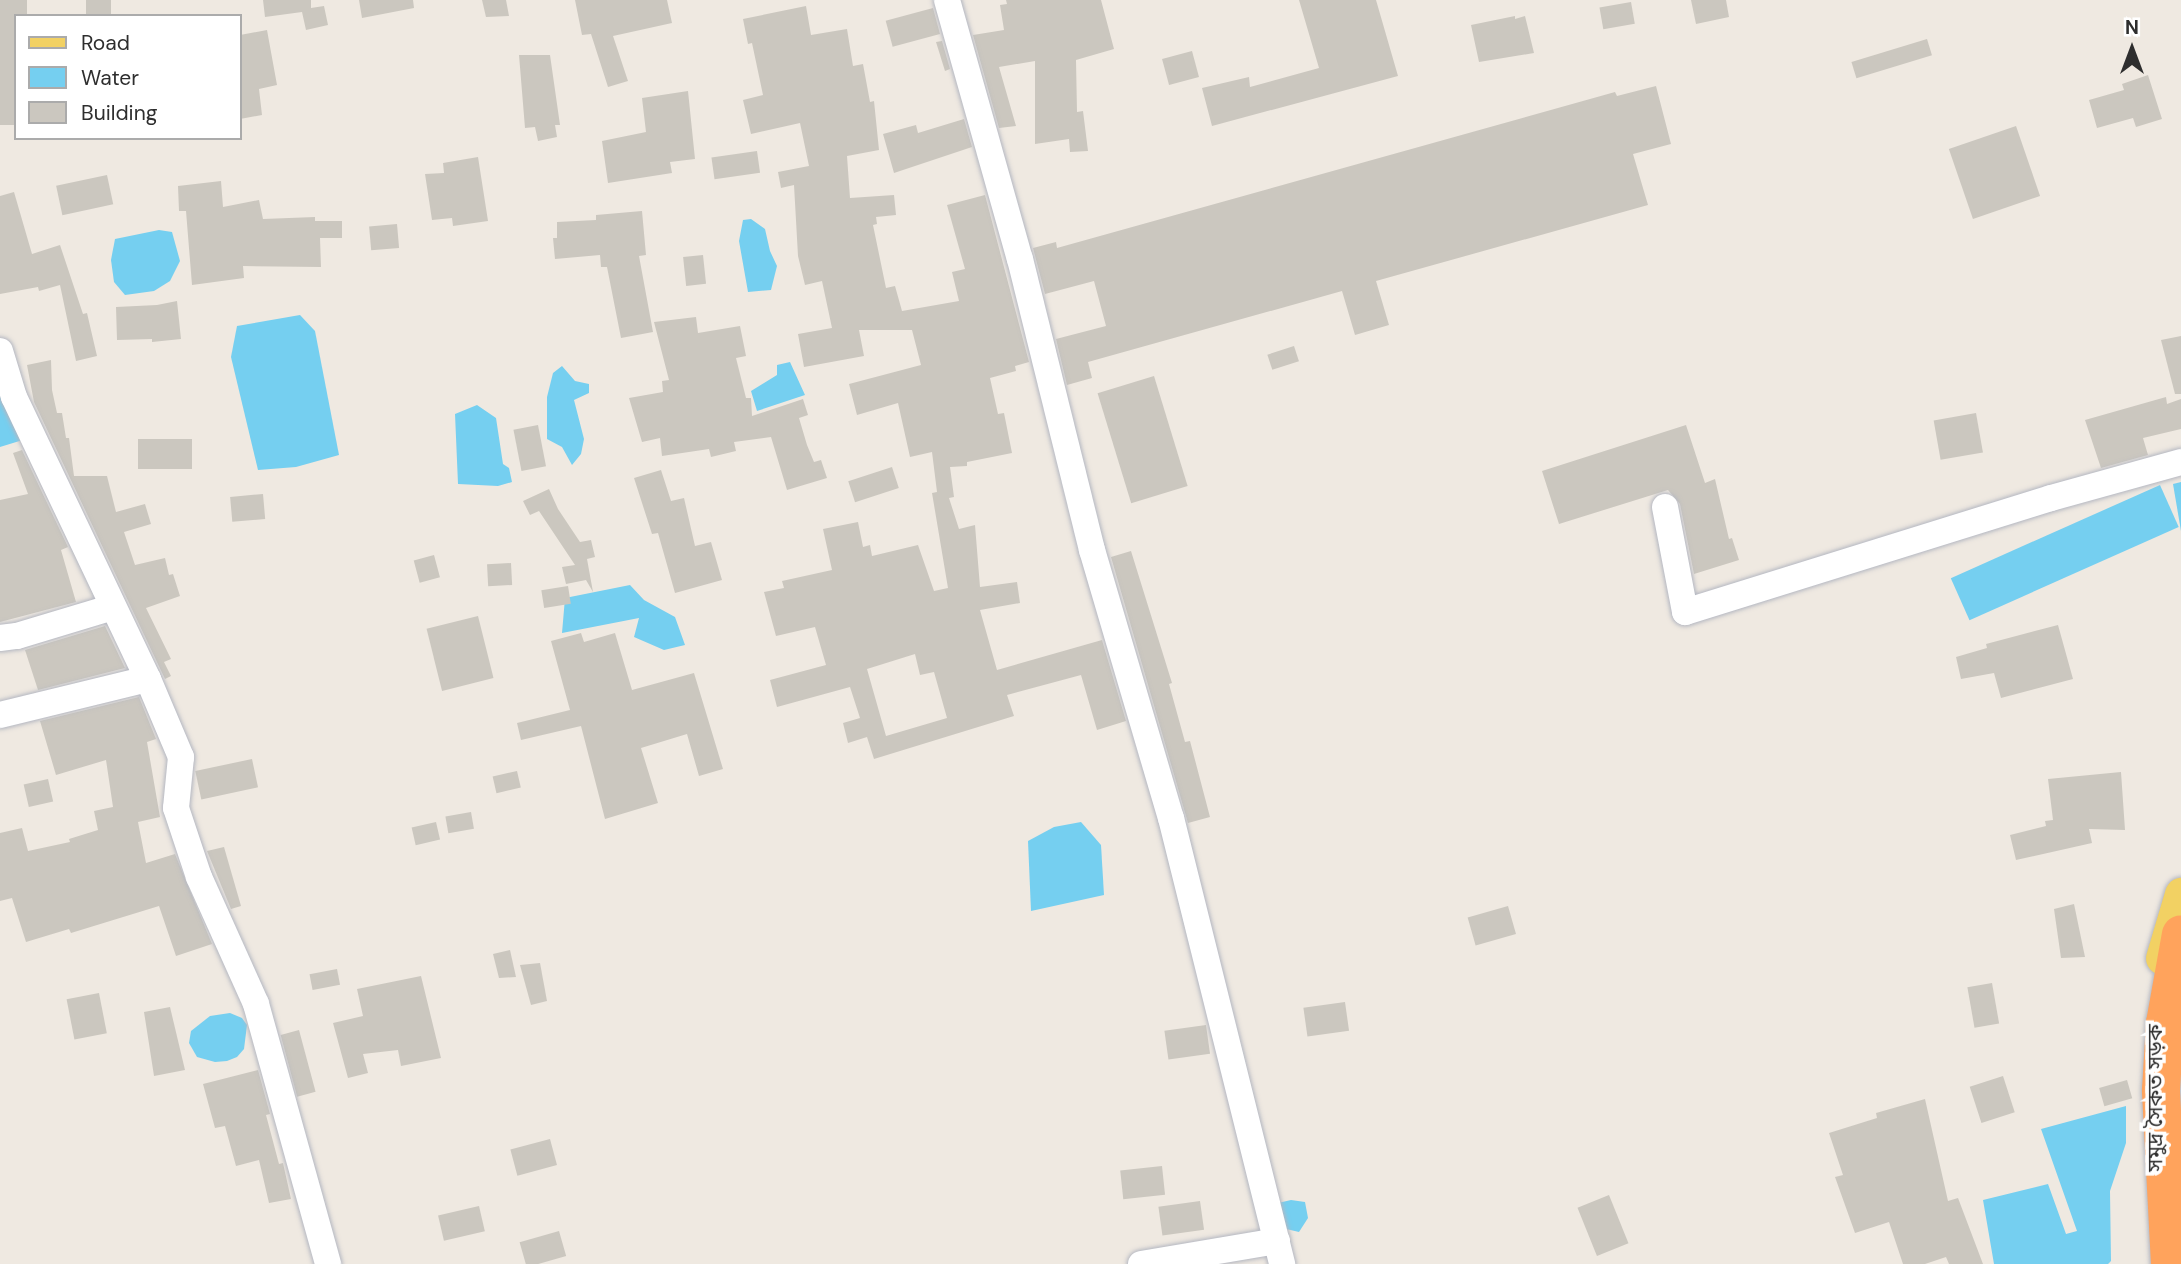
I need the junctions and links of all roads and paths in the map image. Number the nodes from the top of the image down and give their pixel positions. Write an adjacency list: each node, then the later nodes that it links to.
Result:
1 (947, 0): 13 (street)
2 (0, 351): 5 (street)
3 (2181, 462): 4 (street)
4 (1665, 507)
5 (113, 607): 6 (street); 7 (street)
6 (0, 638)
7 (148, 679): 8 (street); 14 (street)
8 (0, 715)
9 (2181, 894): 16 (main road, সমুদ্র সৈকত সড়ক)
10 (2181, 934): 17 (highway)
11 (2181, 1020): 12 (highway)
12 (2181, 1136)
13 (1279, 1253): 15 (street)
14 (328, 1264)
15 (1140, 1264)
16 (2159, 1264)
17 (2170, 1264)

